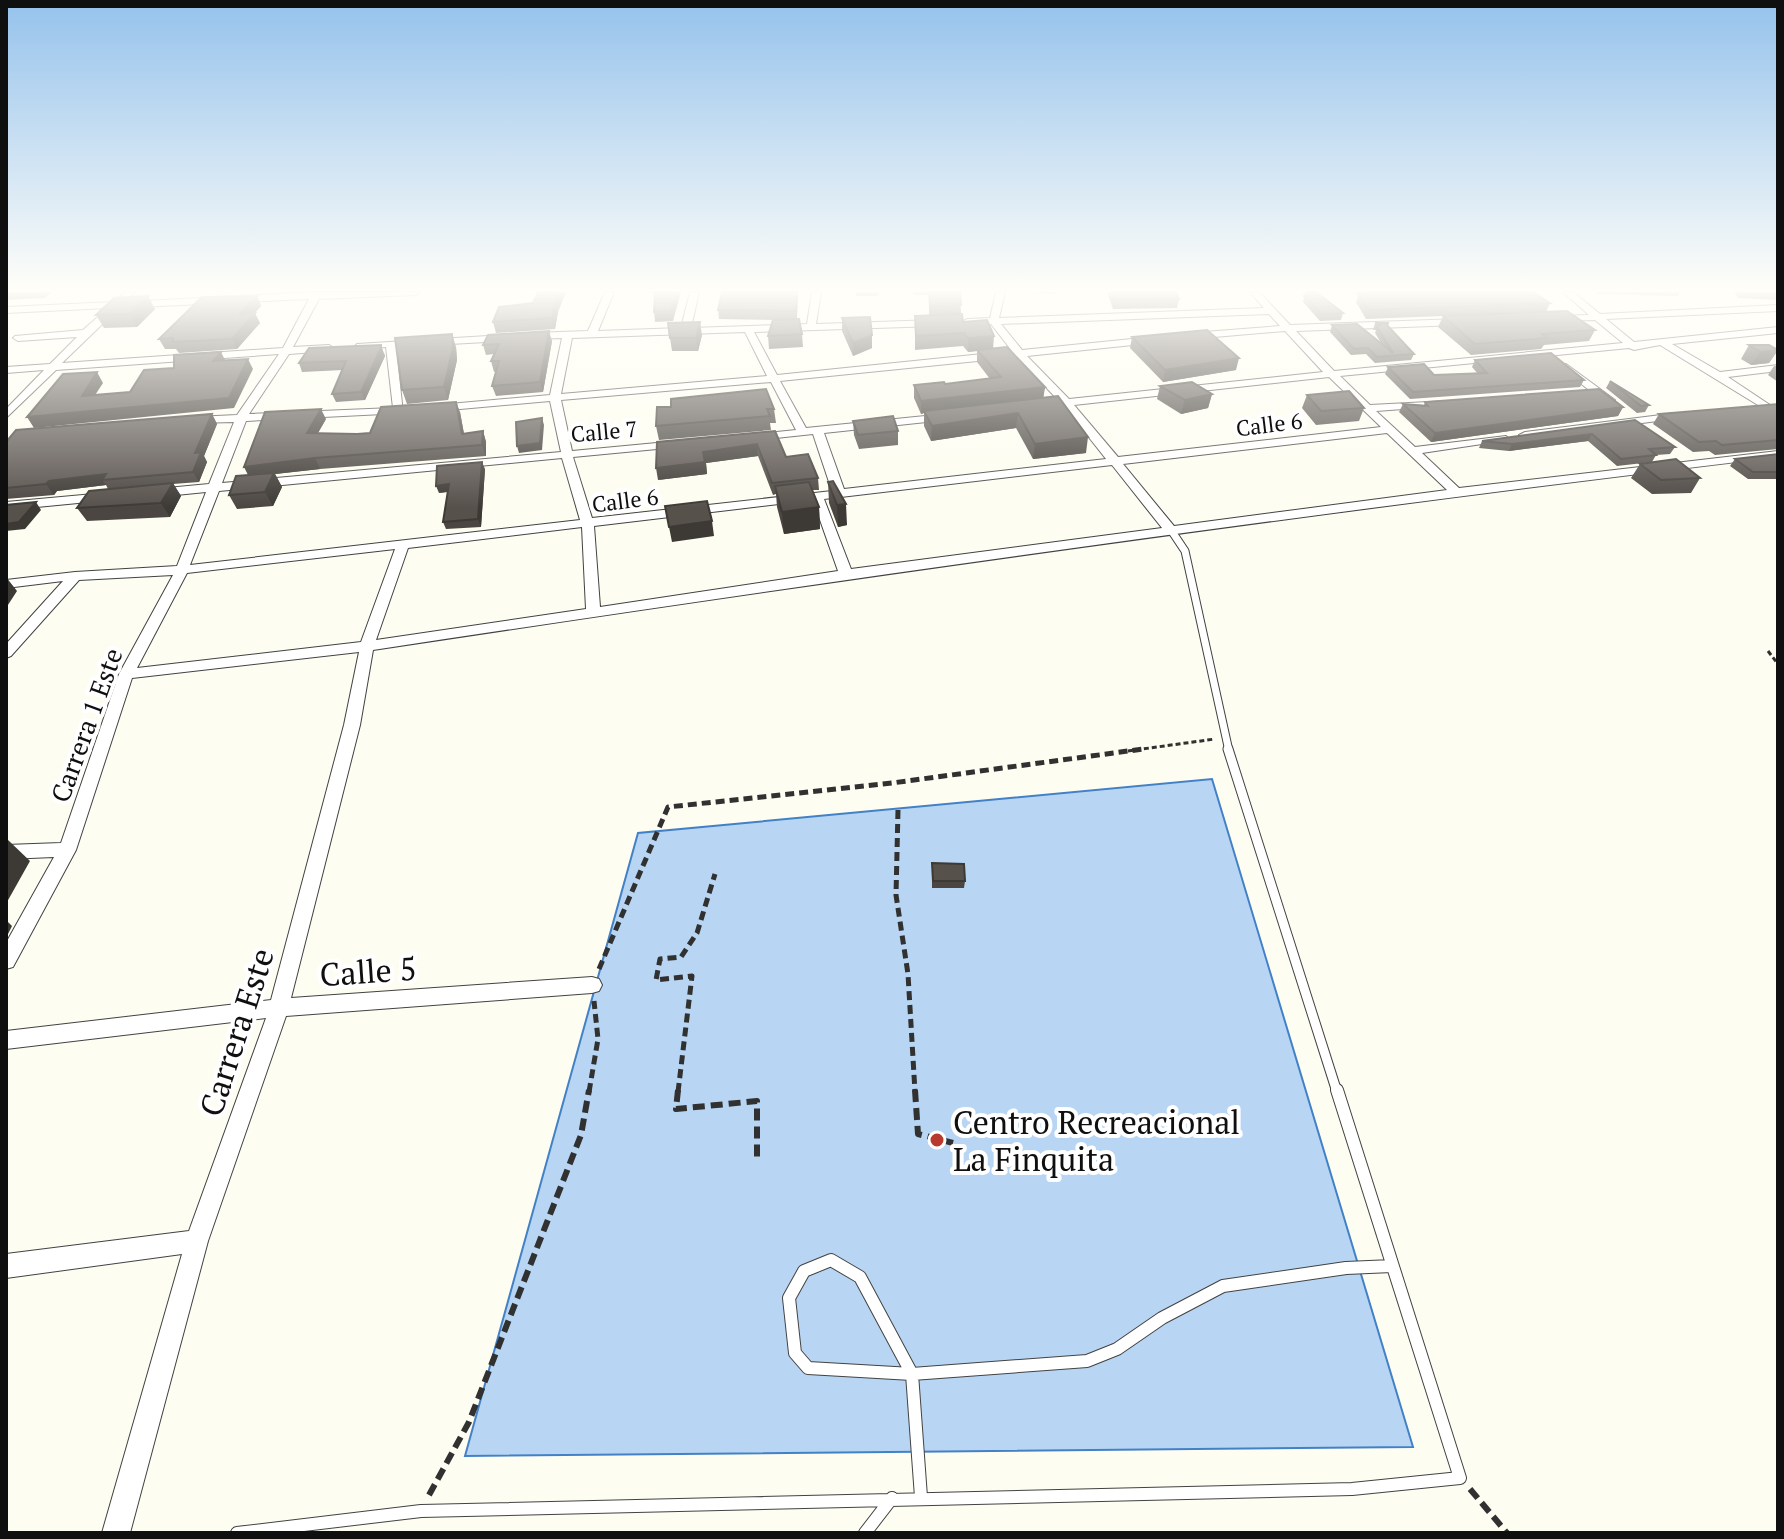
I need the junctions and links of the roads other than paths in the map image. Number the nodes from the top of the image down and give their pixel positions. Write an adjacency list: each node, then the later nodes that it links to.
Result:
1 (55, 364): 13 (street)
2 (85, 364): 13 (street)
3 (278, 364): 34 (street, Carrera 1 Este)
4 (393, 364): 30 (street)
5 (562, 364): 21 (street)
6 (767, 364): 18 (street)
7 (908, 364): 18 (street)
8 (1029, 364): 22 (street)
9 (1321, 364): 16 (street)
10 (1431, 364): 16 (street)
11 (1563, 364): 19 (street)
12 (1699, 364): 17 (street)
13 (53, 366): 15 (street); 32 (street)
14 (1778, 368): 17 (street)
15 (6, 370)
16 (1330, 373): 22 (street); 26 (street)
17 (1718, 375): 25 (street)
18 (775, 378): 21 (street); 40 (street)
19 (1597, 391): 20 (street); 35 (street)
20 (1581, 392)
21 (555, 398): 28 (street); 46 (street)
22 (1066, 402): 24 (street); 47 (street)
23 (1460, 402): 26 (street)
24 (1035, 406)
25 (1772, 406): 27 (street)
26 (1370, 408): 37 (street)
27 (1751, 408)
28 (430, 409)
29 (414, 410): 30 (street)
30 (399, 411): 34 (street)
31 (1692, 414): 35 (street)
32 (6, 415)
33 (958, 415): 39 (street)
34 (242, 416): 36 (street); 49 (street, Carrera 1 Este)
35 (1634, 420): 38 (street); 43 (street)
36 (179, 421)
37 (1391, 429): 43 (street); 47 (street, Calle 6)
38 (1646, 429)
39 (818, 432): 40 (street); 53 (street)
40 (803, 433): 41 (street)
41 (740, 439)
42 (693, 443): 46 (street, Calle 7)
43 (1413, 451): 50 (street)
44 (1683, 454): 48 (street)
45 (1778, 454): 48 (street)
46 (567, 455): 49 (street, Calle 7); 56 (street)
47 (1117, 462): 53 (street, Calle 6); 57 (street)
48 (1696, 463): 50 (street)
49 (215, 487): 51 (street, Calle 7); 59 (street, Carrera 1 Este)
50 (1456, 492): 57 (street)
51 (141, 494)
52 (126, 495): 55 (street)
53 (840, 495): 54 (street, Calle 6)
54 (818, 498): 56 (street, Calle 6); 60 (street)
55 (6, 506)
56 (588, 525): 58 (street, Calle 6); 63 (street)
57 (1171, 530): 60 (street); 75 (lane)
58 (402, 546): 59 (street, Calle 6); 64 (street, Carrera Este)
59 (182, 570): 61 (street, Calle 6); 66 (street, Carrera 1 Este)
60 (846, 574): 63 (street)
61 (75, 576): 62 (street, Calle 6); 65 (street)
62 (6, 584)
63 (593, 610): 64 (street)
64 (367, 646): 66 (street); 71 (street, Carrera Este)
65 (6, 653)
66 (126, 674): 67 (street, Carrera 1 Este)
67 (67, 850): 68 (street); 69 (street, Carrera 1 Este)
68 (6, 852)
69 (6, 961)
70 (592, 985): 71 (street, Calle 5)
71 (279, 1008): 72 (street, Calle 5); 73 (street, Carrera Este)
72 (6, 1040)
73 (197, 1241): 74 (street); 79 (street, Carrera Este)
74 (6, 1266)
75 (1392, 1266): 76 (lane); 77 (lane)
76 (912, 1374): 76 (lane); 77 (lane)
77 (921, 1497): 78 (lane)
78 (892, 1498): 80 (lane); 81 (lane)
79 (116, 1533)
80 (239, 1533)
81 (865, 1533)

